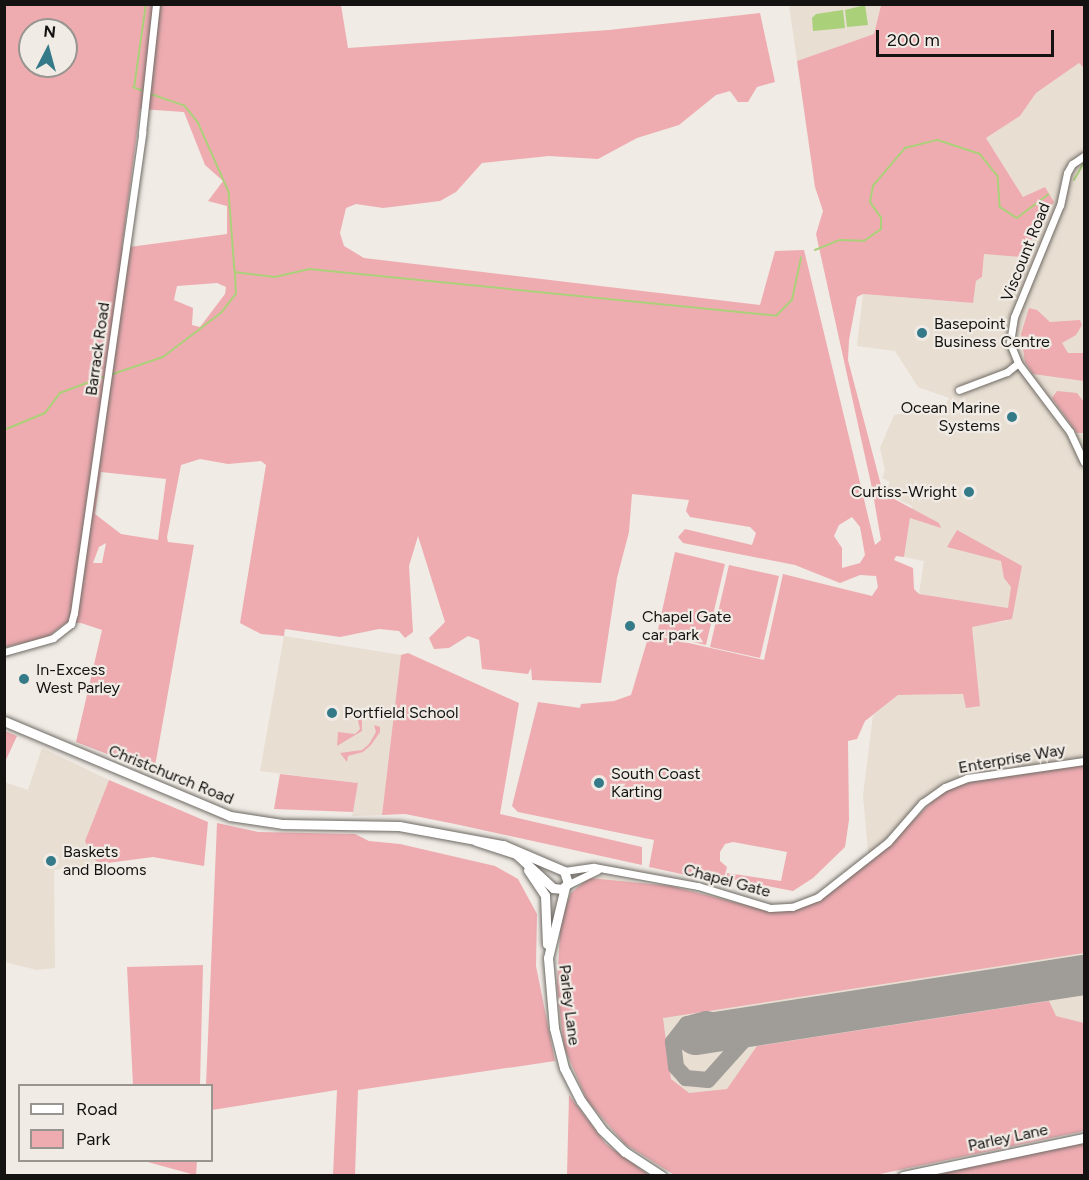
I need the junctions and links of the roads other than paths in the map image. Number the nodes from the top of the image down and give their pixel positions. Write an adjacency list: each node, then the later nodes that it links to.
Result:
1 (156, 4): 6 (street, Barrack Road)
2 (1084, 156): 3 (street, Viscount Road)
3 (1018, 363): 4 (street); 5 (street)
4 (959, 390)
5 (1084, 462)
6 (4, 652)
7 (4, 721): 9 (main road, Christchurch Road)
8 (1084, 761): 11 (street, Enterprise Way)
9 (463, 838): 10 (main road, Christchurch Road); 17 (main road)
10 (476, 840): 13 (main road, Christchurch Road); 14 (main road, Christchurch Road)
11 (865, 860): 12 (street, Chapel Gate)
12 (604, 869): 13 (street, Chapel Gate); 15 (street)
13 (561, 870): 14 (main road); 15 (main road)
14 (550, 884): 15 (main road); 16 (main road, Parley Lane)
15 (566, 886): 16 (main road, Parley Lane)
16 (551, 941): 17 (main road, Parley Lane)
17 (548, 958): 19 (main road, Parley Lane)
18 (1084, 1138): 20 (main road, Parley Lane)
19 (662, 1176)
20 (903, 1176)

